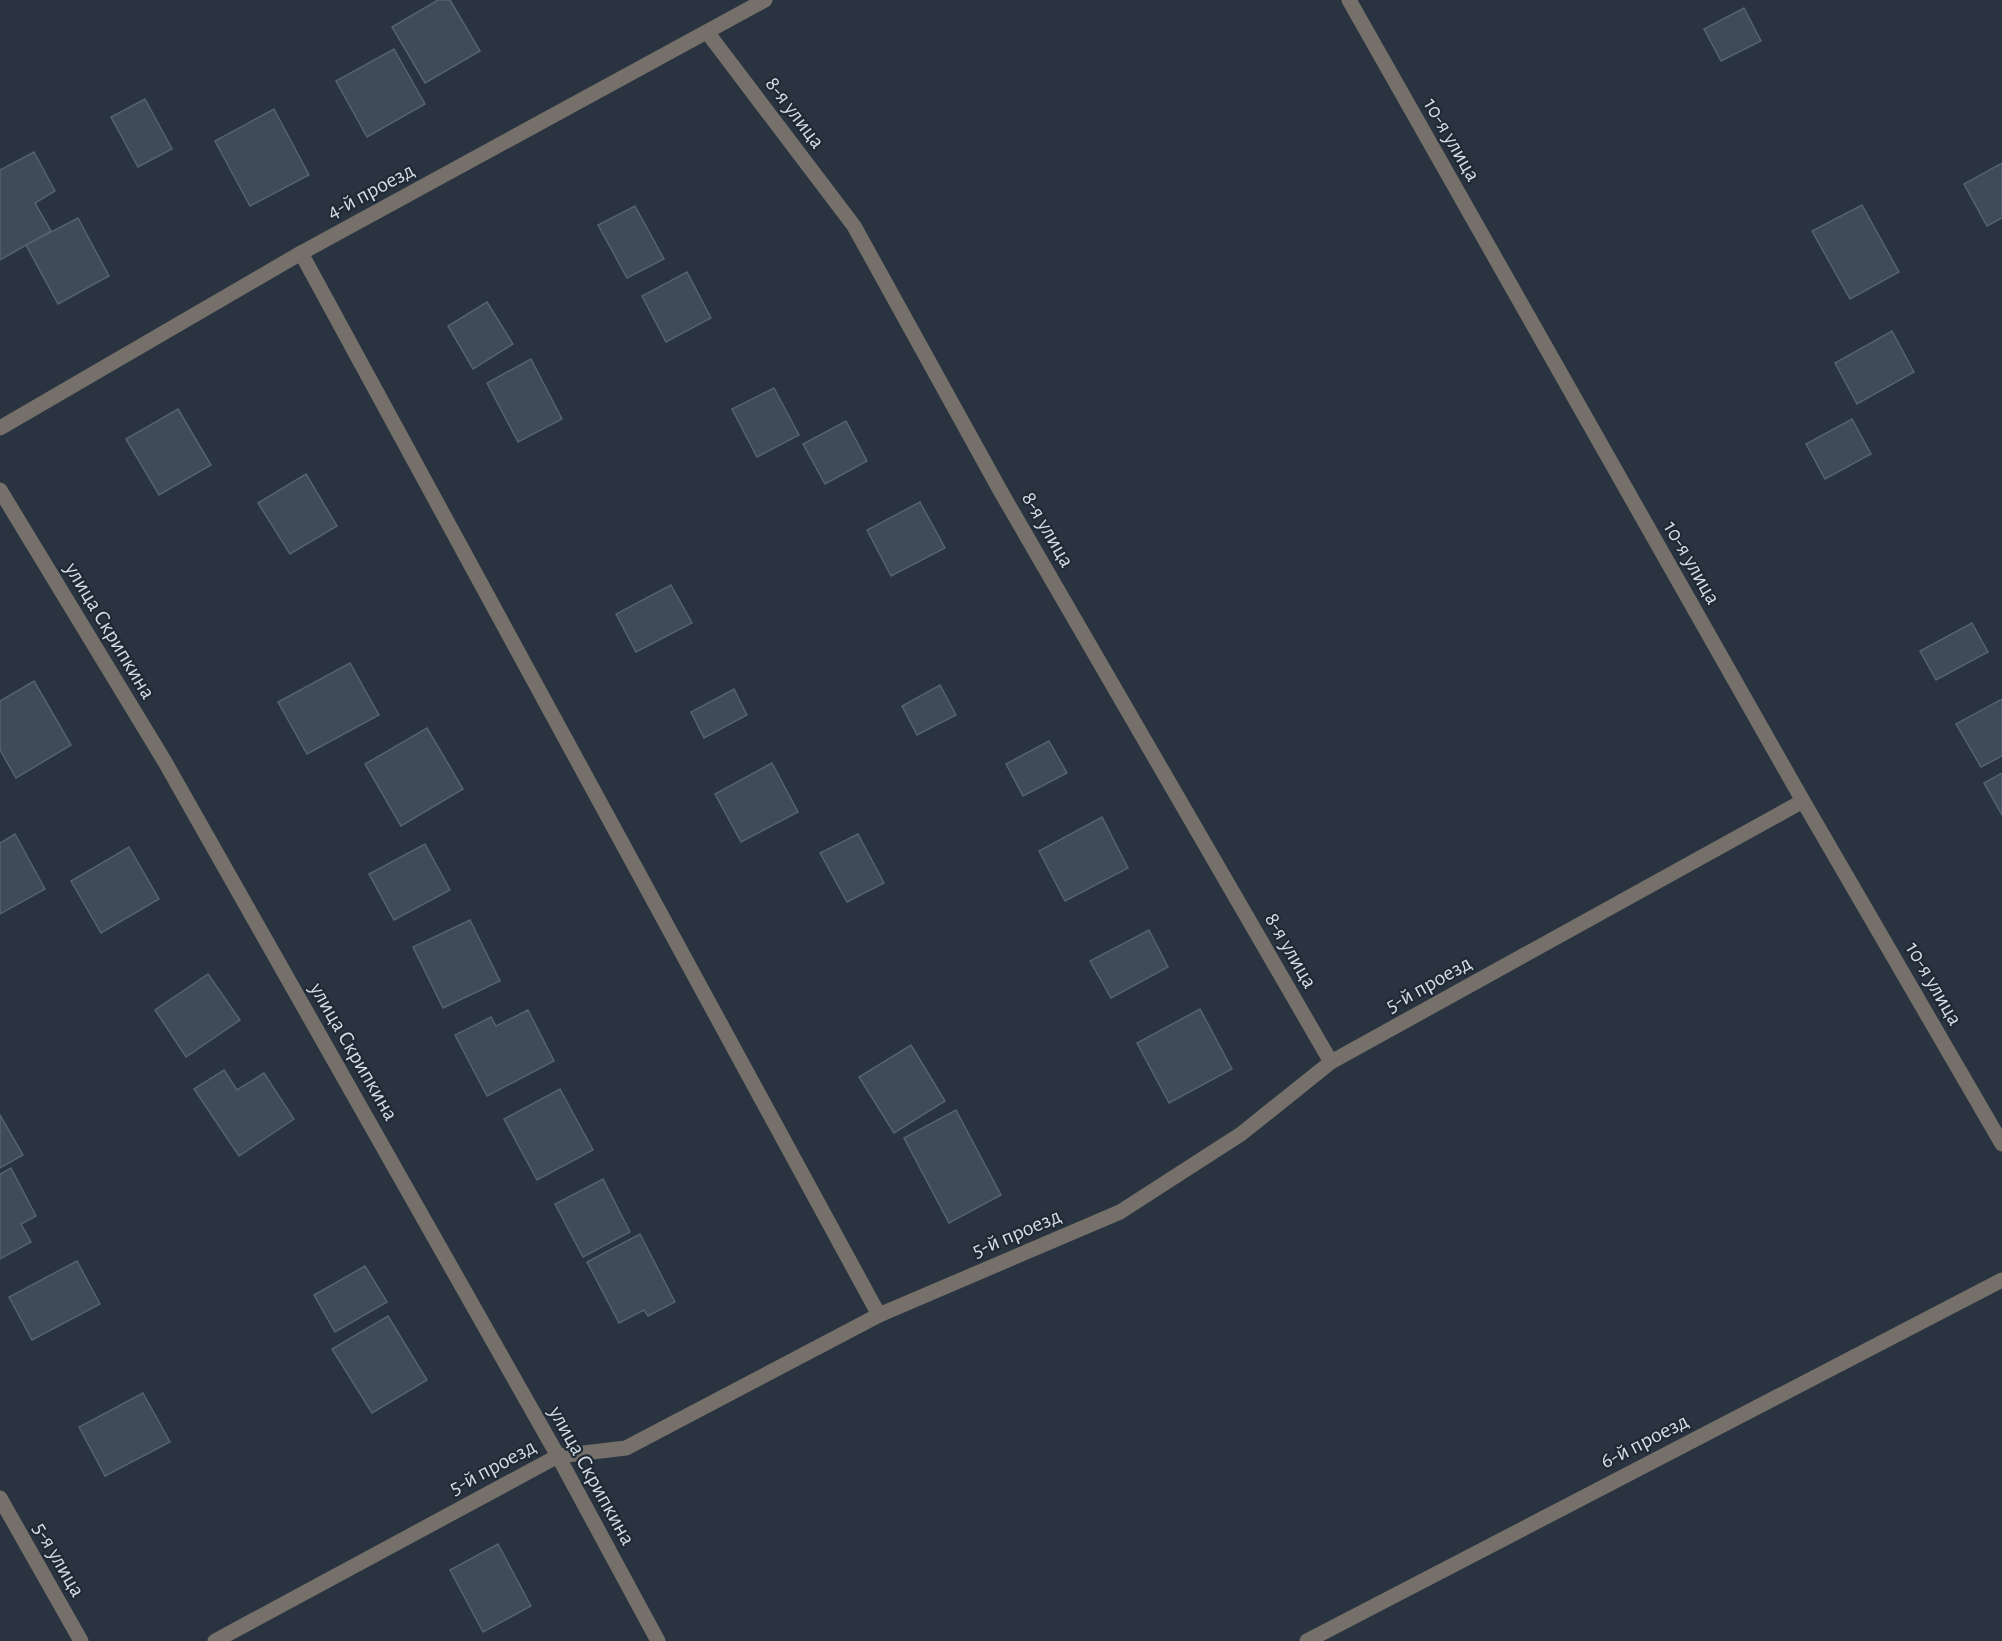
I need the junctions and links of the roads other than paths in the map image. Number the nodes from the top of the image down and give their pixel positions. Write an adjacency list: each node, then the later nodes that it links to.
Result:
1 (765, 0): 3 (street, 4-й проезд)
2 (1349, 0): 7 (street, 10-я улица)
3 (707, 32): 4 (street, 4-й проезд); 8 (street, 8-я улица)
4 (301, 253): 5 (street, 4-й проезд); 11 (street)
5 (0, 428)
6 (0, 490): 12 (street, улица Скрипкина)
7 (1803, 801): 8 (street, 5-й проезд); 9 (street, 10-я улица)
8 (1331, 1062): 11 (street, 5-й проезд)
9 (2002, 1144)
10 (2002, 1280): 17 (street, 6-й проезд)
11 (879, 1315): 12 (street, 5-й проезд)
12 (558, 1455): 15 (street, 5-й проезд); 16 (street, улица Скрипкина)
13 (0, 1498): 14 (street, 5-я улица)
14 (81, 1641)
15 (215, 1641)
16 (658, 1641)
17 (1307, 1641)

